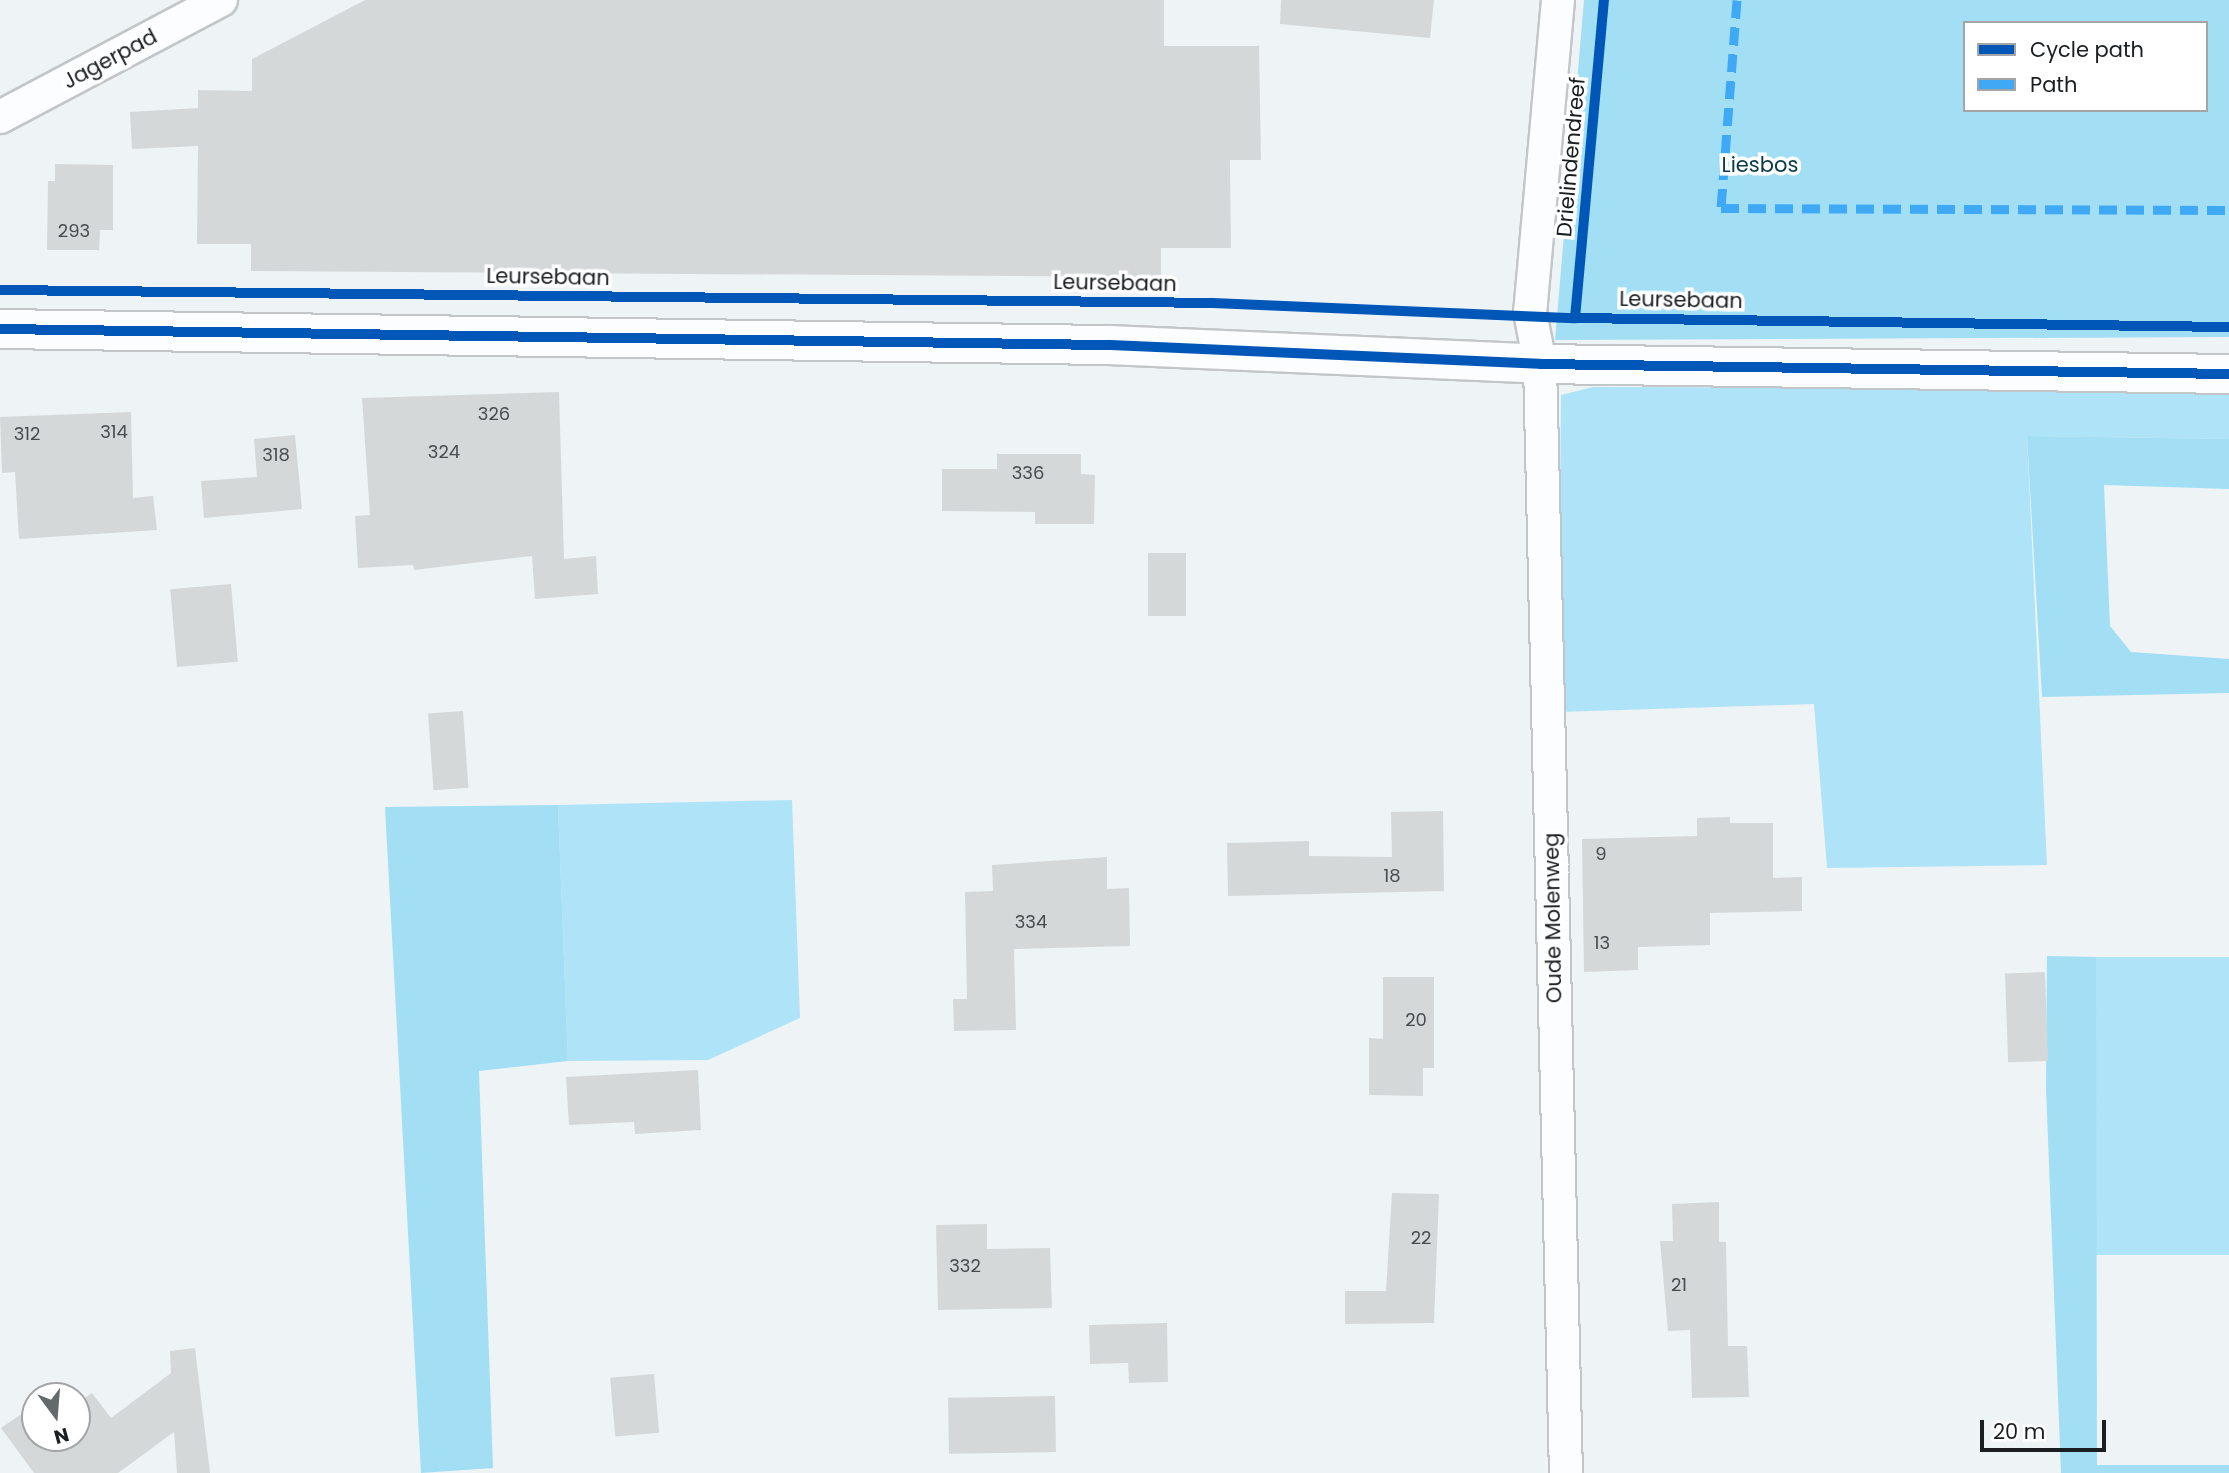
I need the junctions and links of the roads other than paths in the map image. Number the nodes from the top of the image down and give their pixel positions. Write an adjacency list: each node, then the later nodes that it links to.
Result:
1 (221, 0): 3 (street, Jagerpad)
2 (1558, 0): 5 (street, Drielindendreef)
3 (0, 117)
4 (0, 329): 5 (street)
5 (1541, 364): 6 (street); 7 (street, Oude Molenweg)
6 (2229, 374)
7 (1566, 1473)

